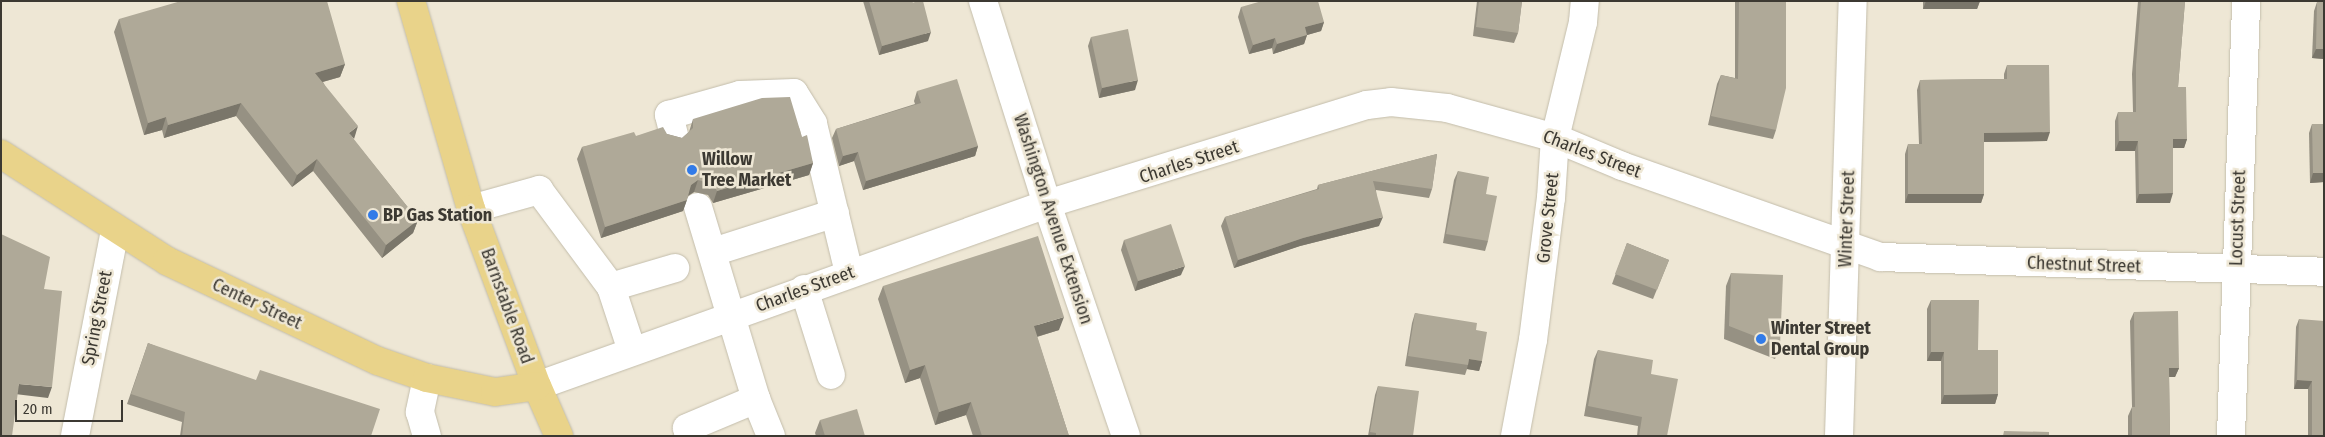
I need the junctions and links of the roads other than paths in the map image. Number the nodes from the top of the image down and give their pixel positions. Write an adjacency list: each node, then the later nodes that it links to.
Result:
1 (411, 1): 11 (main road, Barnstable Road)
2 (983, 1): 9 (street, Washington Avenue Extension)
3 (1585, 1): 7 (street, Grove Street)
4 (1853, 1): 14 (street, Winter Street)
5 (2246, 1): 17 (street, Locust Street)
6 (674, 135): 12 (street)
7 (1555, 138): 9 (street, Charles Street); 14 (street, Charles Street); 34 (street, Grove Street)
8 (1, 154): 13 (main road, Center Street)
9 (1047, 204): 19 (street, Charles Street); 33 (street, Washington Avenue Extension)
10 (698, 207): 15 (street)
11 (471, 208): 20 (street); 26 (main road, Barnstable Road)
12 (835, 213): 15 (street); 19 (street)
13 (115, 230): 25 (main road, Center Street); 28 (street, Spring Street)
14 (1846, 247): 17 (street, Chestnut Street); 35 (street, Winter Street)
15 (713, 252): 22 (street)
16 (675, 268): 20 (street)
17 (2236, 270): 18 (street, Chestnut Street); 36 (street, Locust Street)
18 (2324, 272)
19 (849, 273): 21 (street, Charles Street)
20 (611, 287): 23 (street)
21 (804, 289): 22 (street, Charles Street); 24 (street)
22 (733, 315): 23 (street, Charles Street); 27 (street)
23 (632, 351): 26 (street, Charles Street)
24 (831, 375)
25 (427, 378): 26 (main road, Center Street); 29 (street)
26 (537, 386): 30 (main road, Barnstable Road)
27 (756, 399): 31 (street); 32 (street)
28 (75, 436)
29 (428, 436)
30 (559, 436)
31 (689, 436)
32 (771, 436)
33 (1126, 436)
34 (1515, 436)
35 (1839, 436)
36 (2231, 436)

